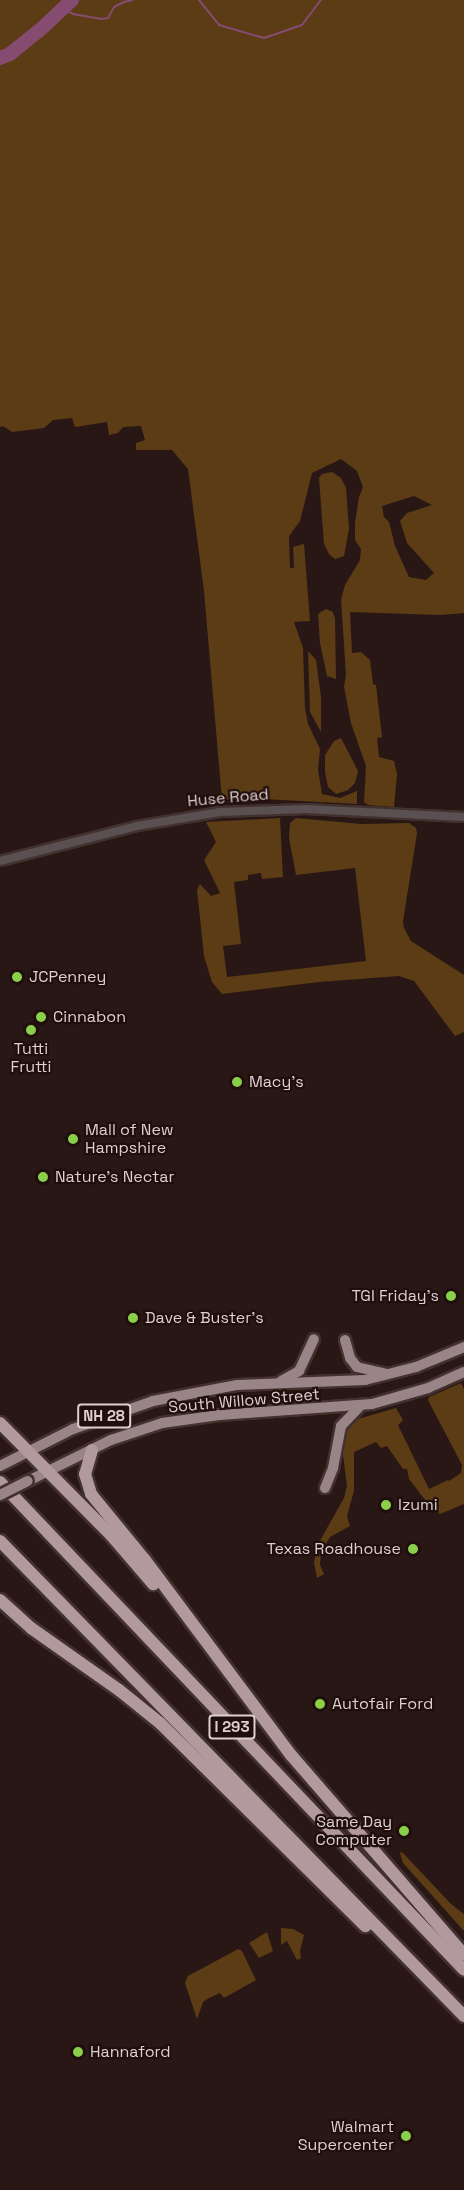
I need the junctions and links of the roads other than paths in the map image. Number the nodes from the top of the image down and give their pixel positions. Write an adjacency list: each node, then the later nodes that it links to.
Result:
1 (464, 817): 2 (street, Huse Road)
2 (0, 861)
3 (314, 1339): 8 (main road)
4 (345, 1340): 7 (main road)
5 (464, 1347): 7 (main road, South Willow Street / NH 28)
6 (464, 1372): 9 (main road, South Willow Street / NH 28)
7 (393, 1374): 8 (main road, South Willow Street / NH 28)
8 (273, 1384): 12 (main road, South Willow Street / NH 28)
9 (360, 1406): 11 (main road, South Willow Street / NH 28); 16 (main road)
10 (0, 1423): 12 (highway)
11 (92, 1450): 14 (main road, South Willow Street / NH 28); 20 (highway)
12 (29, 1451): 13 (main road, South Willow Street / NH 28); 14 (highway)
13 (0, 1466)
14 (49, 1471): 17 (main road, South Willow Street / NH 28, bridge); 20 (highway)
15 (0, 1482): 22 (highway, I 293)
16 (325, 1488)
17 (0, 1495)
18 (0, 1541): 23 (highway, I 293)
19 (0, 1600): 23 (highway)
20 (192, 1627): 21 (highway)
21 (464, 1955)
22 (464, 1970)
23 (437, 1988): 24 (highway, I 293)
24 (464, 2016)

